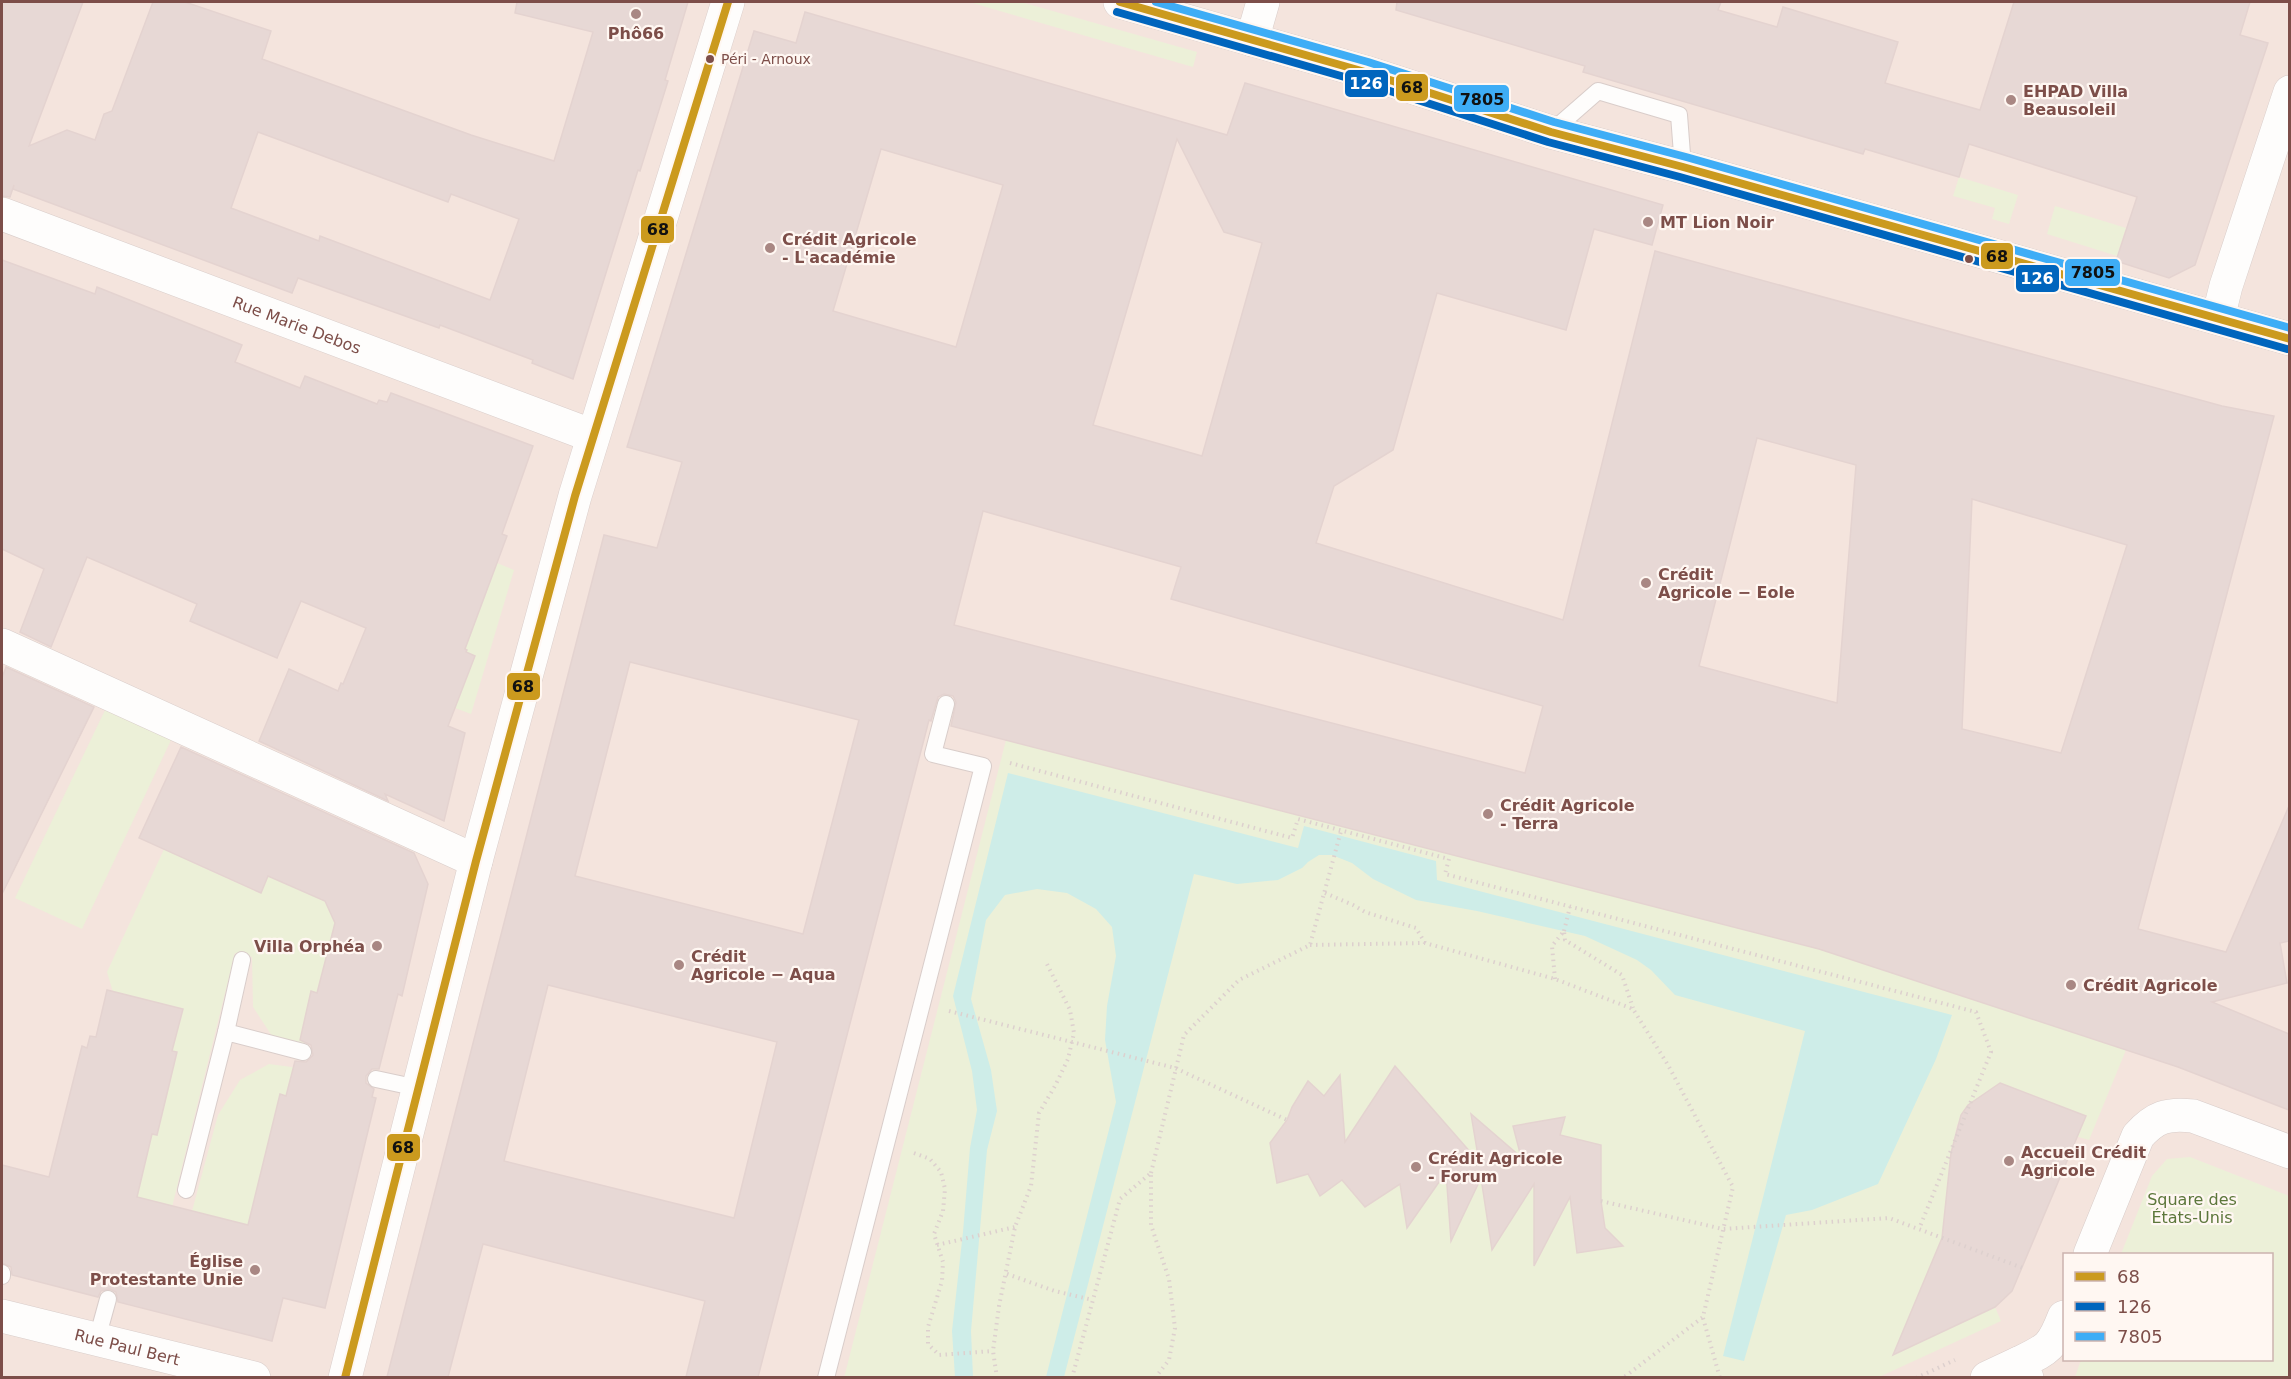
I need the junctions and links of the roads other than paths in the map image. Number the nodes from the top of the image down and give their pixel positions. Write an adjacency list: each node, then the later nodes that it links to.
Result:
1 (728, 2): 11 (street)
2 (1120, 2): 4 (street)
3 (1263, 2): 4 (street)
4 (1252, 40): 6 (street)
5 (2289, 92): 9 (street)
6 (1551, 132): 7 (street); 7 (lane)
7 (1683, 167): 9 (street)
8 (2, 214): 11 (street, Rue Marie Debos)
9 (2218, 318): 10 (street)
10 (2289, 339)
11 (593, 436): 14 (street)
12 (2, 645): 14 (street)
13 (946, 704): 30 (lane)
14 (476, 861): 19 (street)
15 (242, 960): 16 (lane)
16 (226, 1032): 17 (lane); 21 (lane)
17 (303, 1052)
18 (376, 1078): 19 (lane)
19 (418, 1088): 29 (street)
20 (2289, 1152): 22 (street)
21 (186, 1190)
22 (2090, 1253)
23 (108, 1299): 26 (lane)
24 (2, 1316): 26 (street, Rue Paul Bert)
25 (2063, 1320): 27 (street)
26 (97, 1339): 28 (street, Rue Paul Bert)
27 (2023, 1370): 31 (street)
28 (254, 1377)
29 (345, 1377)
30 (826, 1377)
31 (1987, 1377)

